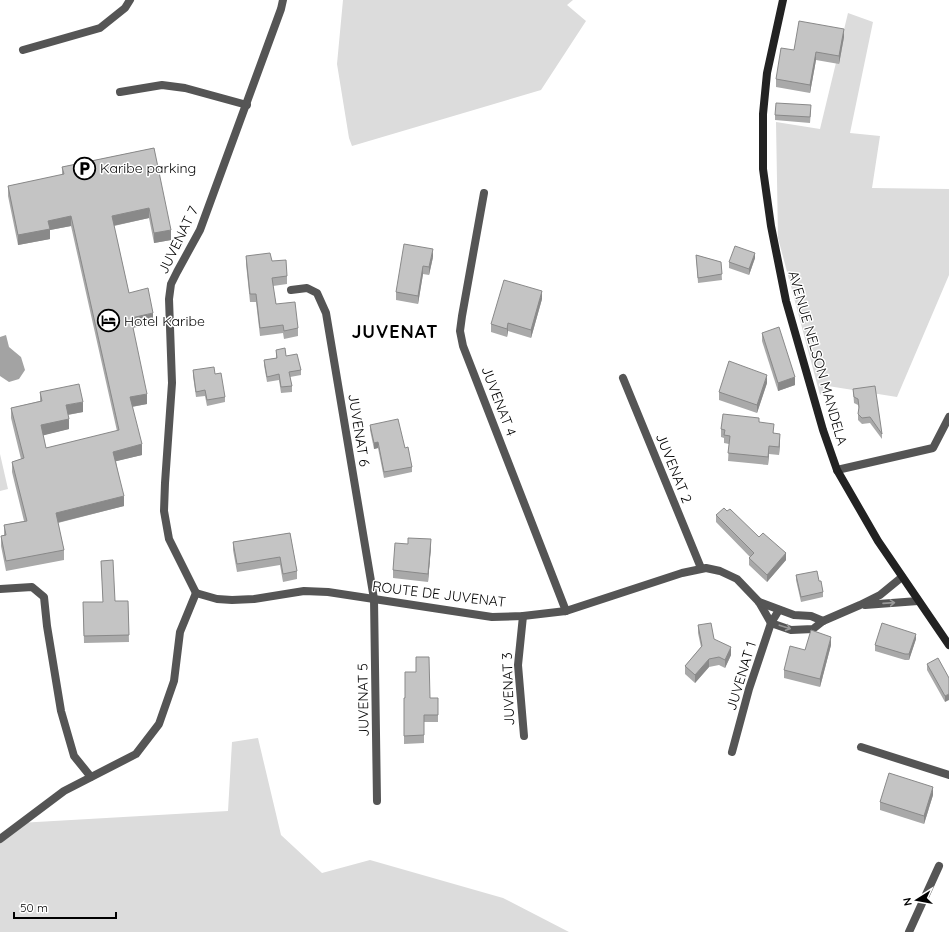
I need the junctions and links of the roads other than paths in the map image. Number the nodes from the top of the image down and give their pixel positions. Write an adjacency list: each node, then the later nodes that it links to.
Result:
1 (130, 0): 4 (street)
2 (283, 0): 6 (street, JUVENAT 7)
3 (783, 0): 11 (street, AVENUE NELSON MANDELA)
4 (23, 50)
5 (120, 92): 6 (street)
6 (246, 105): 15 (street, JUVENAT 7)
7 (484, 193): 21 (street, JUVENAT 4)
8 (291, 290): 16 (street, JUVENAT 6)
9 (623, 378): 12 (street, JUVENAT 2)
10 (949, 417): 11 (street)
11 (837, 470): 13 (street, AVENUE NELSON MANDELA)
12 (701, 568): 18 (street, ROUTE DE JUVENAT); 21 (street, ROUTE DE JUVENAT)
13 (902, 577): 17 (street, AVENUE NELSON MANDELA); 19 (street)
14 (0, 589): 30 (street)
15 (196, 594): 16 (street, ROUTE DE JUVENAT); 30 (street)
16 (374, 599): 22 (street, ROUTE DE JUVENAT); 31 (street, JUVENAT 5)
17 (918, 601): 19 (street, one-way to 17); 25 (street, AVENUE NELSON MANDELA)
18 (759, 602): 20 (street, ROUTE DE JUVENAT); 24 (street, ROUTE DE JUVENAT)
19 (860, 605): 23 (street)
20 (779, 610): 23 (street, ROUTE DE JUVENAT); 24 (street, JUVENAT 1)
21 (566, 611): 22 (street, ROUTE DE JUVENAT)
22 (522, 616): 26 (street, JUVENAT 3)
23 (823, 621): 24 (street, one-way to 23)
24 (771, 623): 28 (street, JUVENAT 1)
25 (949, 645)
26 (524, 736)
27 (860, 748): 29 (street)
28 (732, 752)
29 (949, 775)
30 (91, 777): 32 (street)
31 (377, 801)
32 (0, 838)
33 (940, 866): 34 (street)
34 (909, 932)

